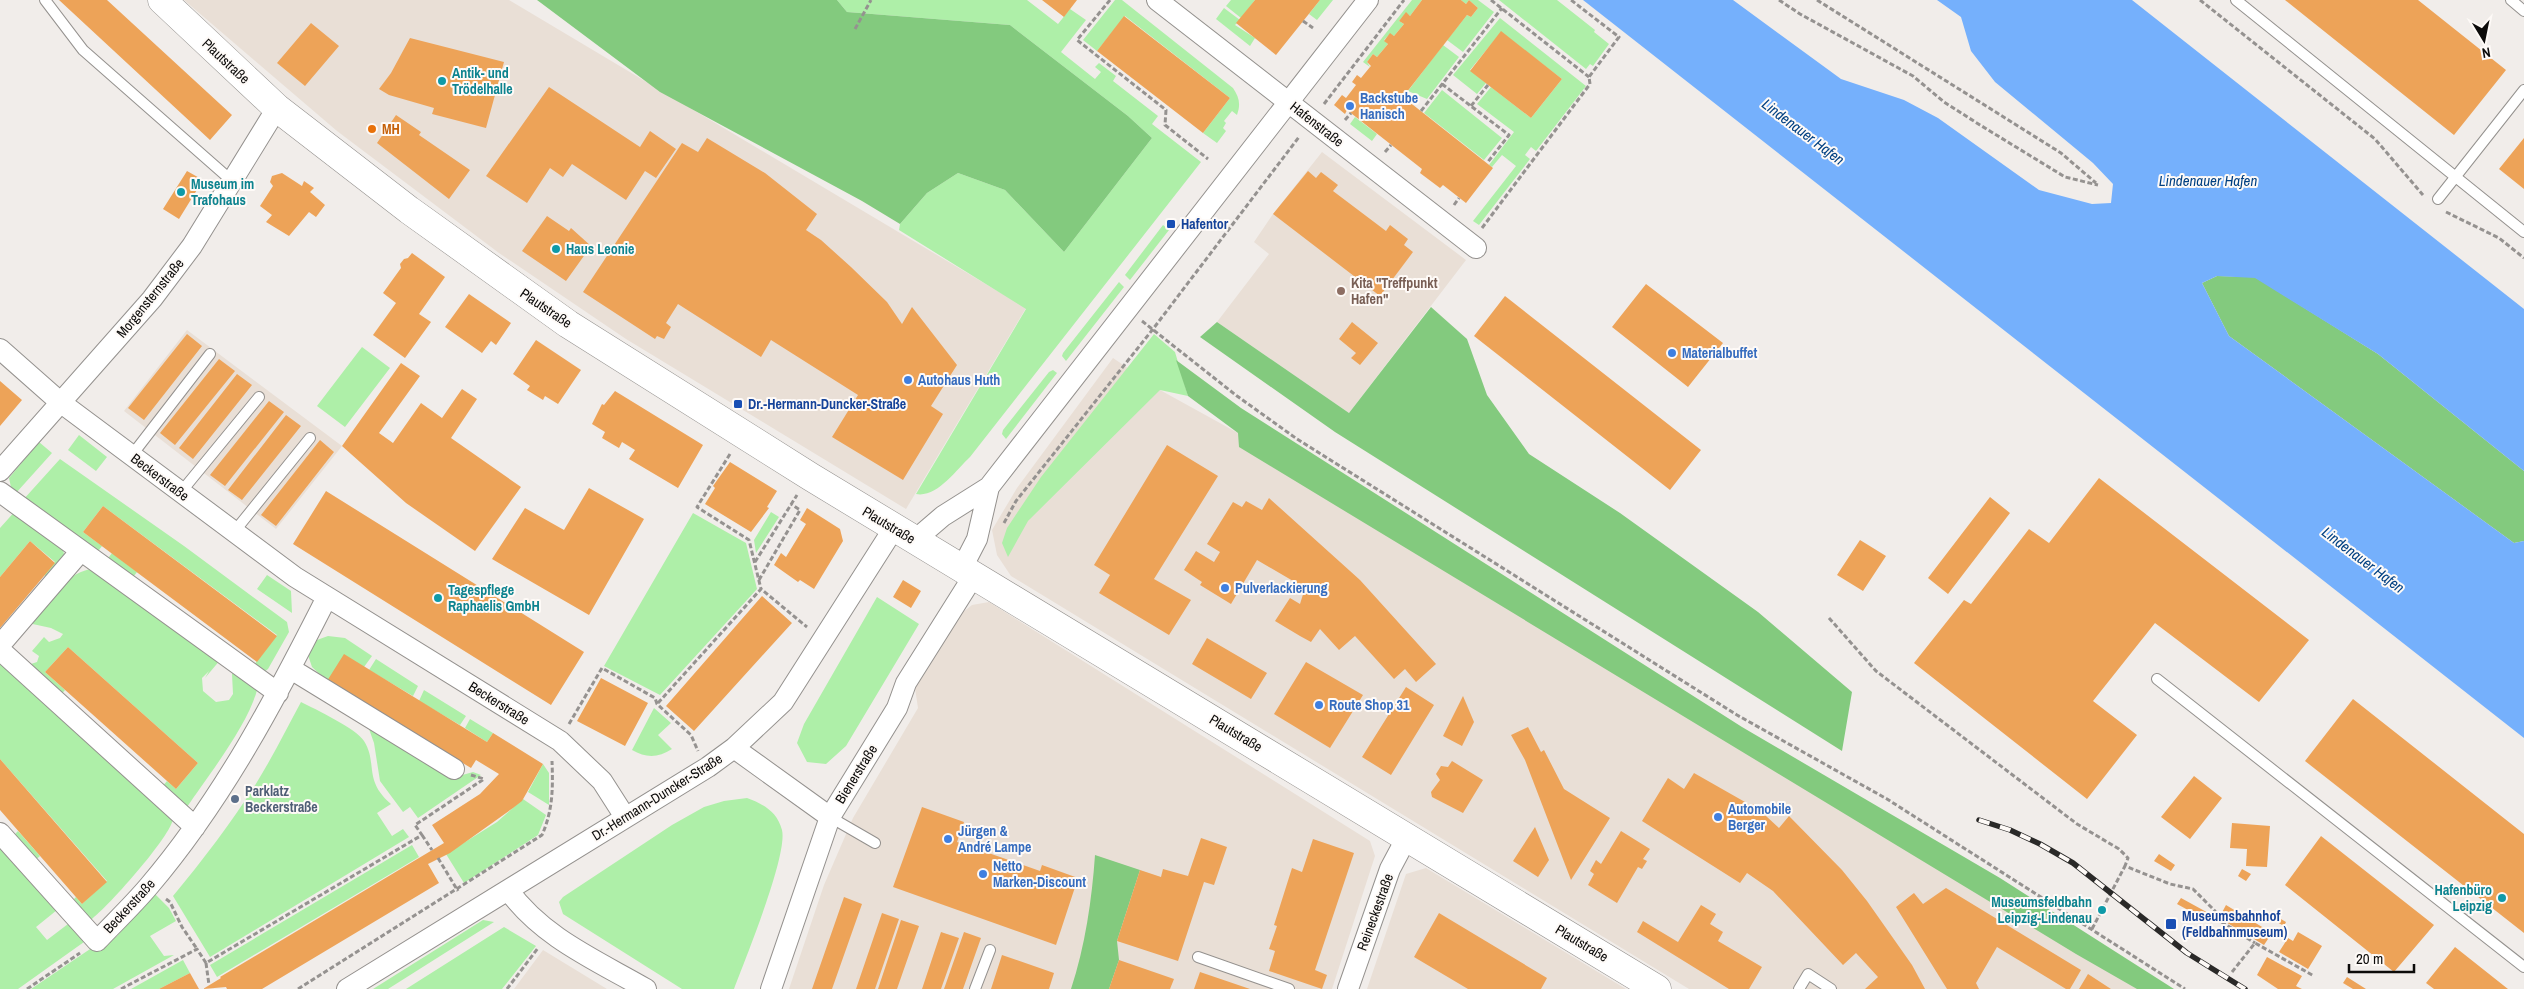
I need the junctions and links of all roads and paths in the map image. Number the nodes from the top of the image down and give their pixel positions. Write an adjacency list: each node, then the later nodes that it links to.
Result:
1 (45, 0): 34 (lane)
2 (162, 0): 27 (main road, Plautstraße)
3 (871, 0): 19 (path)
4 (1110, 0): 28 (path)
5 (1157, 0): 24 (street, Hafenstraße)
6 (1368, 0): 24 (street)
7 (1404, 0): 30 (path)
8 (1492, 0): 15 (path)
9 (1571, 0): 20 (path)
10 (1779, 0): 11 (path)
11 (1817, 0)
12 (2200, 0): 35 (path)
13 (2236, 0): 33 (lane)
14 (2511, 0): 16 (lane)
15 (1502, 8): 20 (path); 21 (path)
16 (2524, 10)
17 (1303, 21): 18 (path)
18 (1313, 28)
19 (855, 29)
20 (1589, 77): 37 (path)
21 (1442, 84): 26 (path); 29 (path)
22 (1488, 85): 26 (path)
23 (2524, 90): 33 (lane)
24 (1290, 103): 30 (street, Hafenstraße); 39 (street)
25 (1168, 106): 28 (path)
26 (1471, 106): 32 (path)
27 (277, 108): 34 (street, Morgensternstraße); 45 (main road, Plautstraße)
28 (1166, 110): 31 (path)
29 (1420, 111)
30 (1311, 120): 37 (street, Hafenstraße); 40 (path)
31 (1208, 159)
32 (1487, 163)
33 (2456, 176): 35 (lane); 36 (lane)
34 (232, 181): 44 (street, Morgensternstraße)
35 (2435, 202): 38 (path)
36 (2524, 232)
37 (1478, 239)
38 (2524, 258)
39 (1128, 310): 40 (path); 50 (street)
40 (1153, 328): 54 (path); 89 (path)
41 (0, 348): 44 (street, Beckerstraße)
42 (210, 354): 47 (lane)
43 (259, 397): 52 (lane)
44 (60, 402): 47 (street, Beckerstraße); 48 (street, Morgensternstraße)
45 (742, 435): 49 (main road, Plautstraße); 58 (path)
46 (310, 438): 55 (lane)
47 (132, 455): 52 (street, Beckerstraße)
48 (0, 471)
49 (811, 477): 53 (path); 56 (main road, Plautstraße)
50 (989, 487): 56 (street); 59 (street)
51 (0, 492): 57 (street)
52 (181, 492): 55 (street, Beckerstraße)
53 (790, 504): 58 (path); 60 (path)
54 (1002, 526)
55 (234, 532): 62 (street, Beckerstraße)
56 (905, 534): 59 (main road, Plautstraße); 64 (street, Dr.-Hermann-Duncker-Straße)
57 (80, 552): 65 (street); 69 (street)
58 (755, 562): 60 (path)
59 (968, 572): 76 (street, Bienerstraße); 80 (main road, Plautstraße)
60 (759, 581): 61 (path)
61 (761, 589): 64 (path); 70 (path)
62 (326, 597): 67 (street, Beckerstraße); 71 (street, Beckerstraße)
63 (1829, 618): 84 (path)
64 (824, 641): 72 (street, Dr.-Hermann-Duncker-Straße)
65 (0, 645)
66 (0, 650): 77 (street)
67 (291, 669): 69 (street, Beckerstraße); 74 (street)
68 (2157, 678): 97 (lane)
69 (278, 693): 77 (street, Beckerstraße)
70 (657, 704): 71 (path); 73 (path)
71 (560, 741): 75 (street, Beckerstraße); 86 (path)
72 (734, 748): 73 (street, Dr.-Hermann-Duncker-Straße); 76 (street)
73 (708, 767): 75 (street, Dr.-Hermann-Duncker-Straße)
74 (454, 769): 79 (path)
75 (625, 817): 87 (street, Dr.-Hermann-Duncker-Straße)
76 (830, 817): 81 (lane); 107 (street, Bienerstraße)
77 (195, 827): 85 (street, Beckerstraße)
78 (0, 833): 91 (street, Beckerstraße)
79 (422, 835): 82 (path); 96 (path)
80 (1407, 838): 110 (street, Reineckestraße); 111 (main road, Plautstraße)
81 (876, 843)
82 (432, 850)
83 (438, 858): 86 (path)
84 (2125, 866): 89 (path); 92 (path)
85 (149, 886): 91 (street, Beckerstraße); 93 (path)
86 (458, 890): 88 (path); 103 (path)
87 (508, 890): 88 (street, Dr.-Hermann-Duncker-Straße); 90 (street)
88 (472, 912): 104 (street, Dr.-Hermann-Duncker-Straße)
89 (2092, 929): 114 (path)
90 (549, 934): 105 (path); 106 (street)
91 (96, 941): 101 (path)
92 (2255, 943): 98 (path); 99 (path)
93 (197, 949): 96 (path); 102 (path)
94 (990, 950): 108 (lane)
95 (1198, 957): 109 (lane)
96 (206, 963): 100 (path)
97 (2524, 967)
98 (2232, 972)
99 (2314, 976)
100 (209, 985)
101 (27, 989)
102 (121, 989)
103 (298, 989)
104 (347, 989)
105 (507, 989)
106 (646, 989)
107 (771, 989)
108 (975, 989)
109 (1289, 989)
110 (1348, 989)
111 (1657, 989)
112 (1799, 989): 113 (lane)
113 (1831, 989)
114 (2185, 989)

